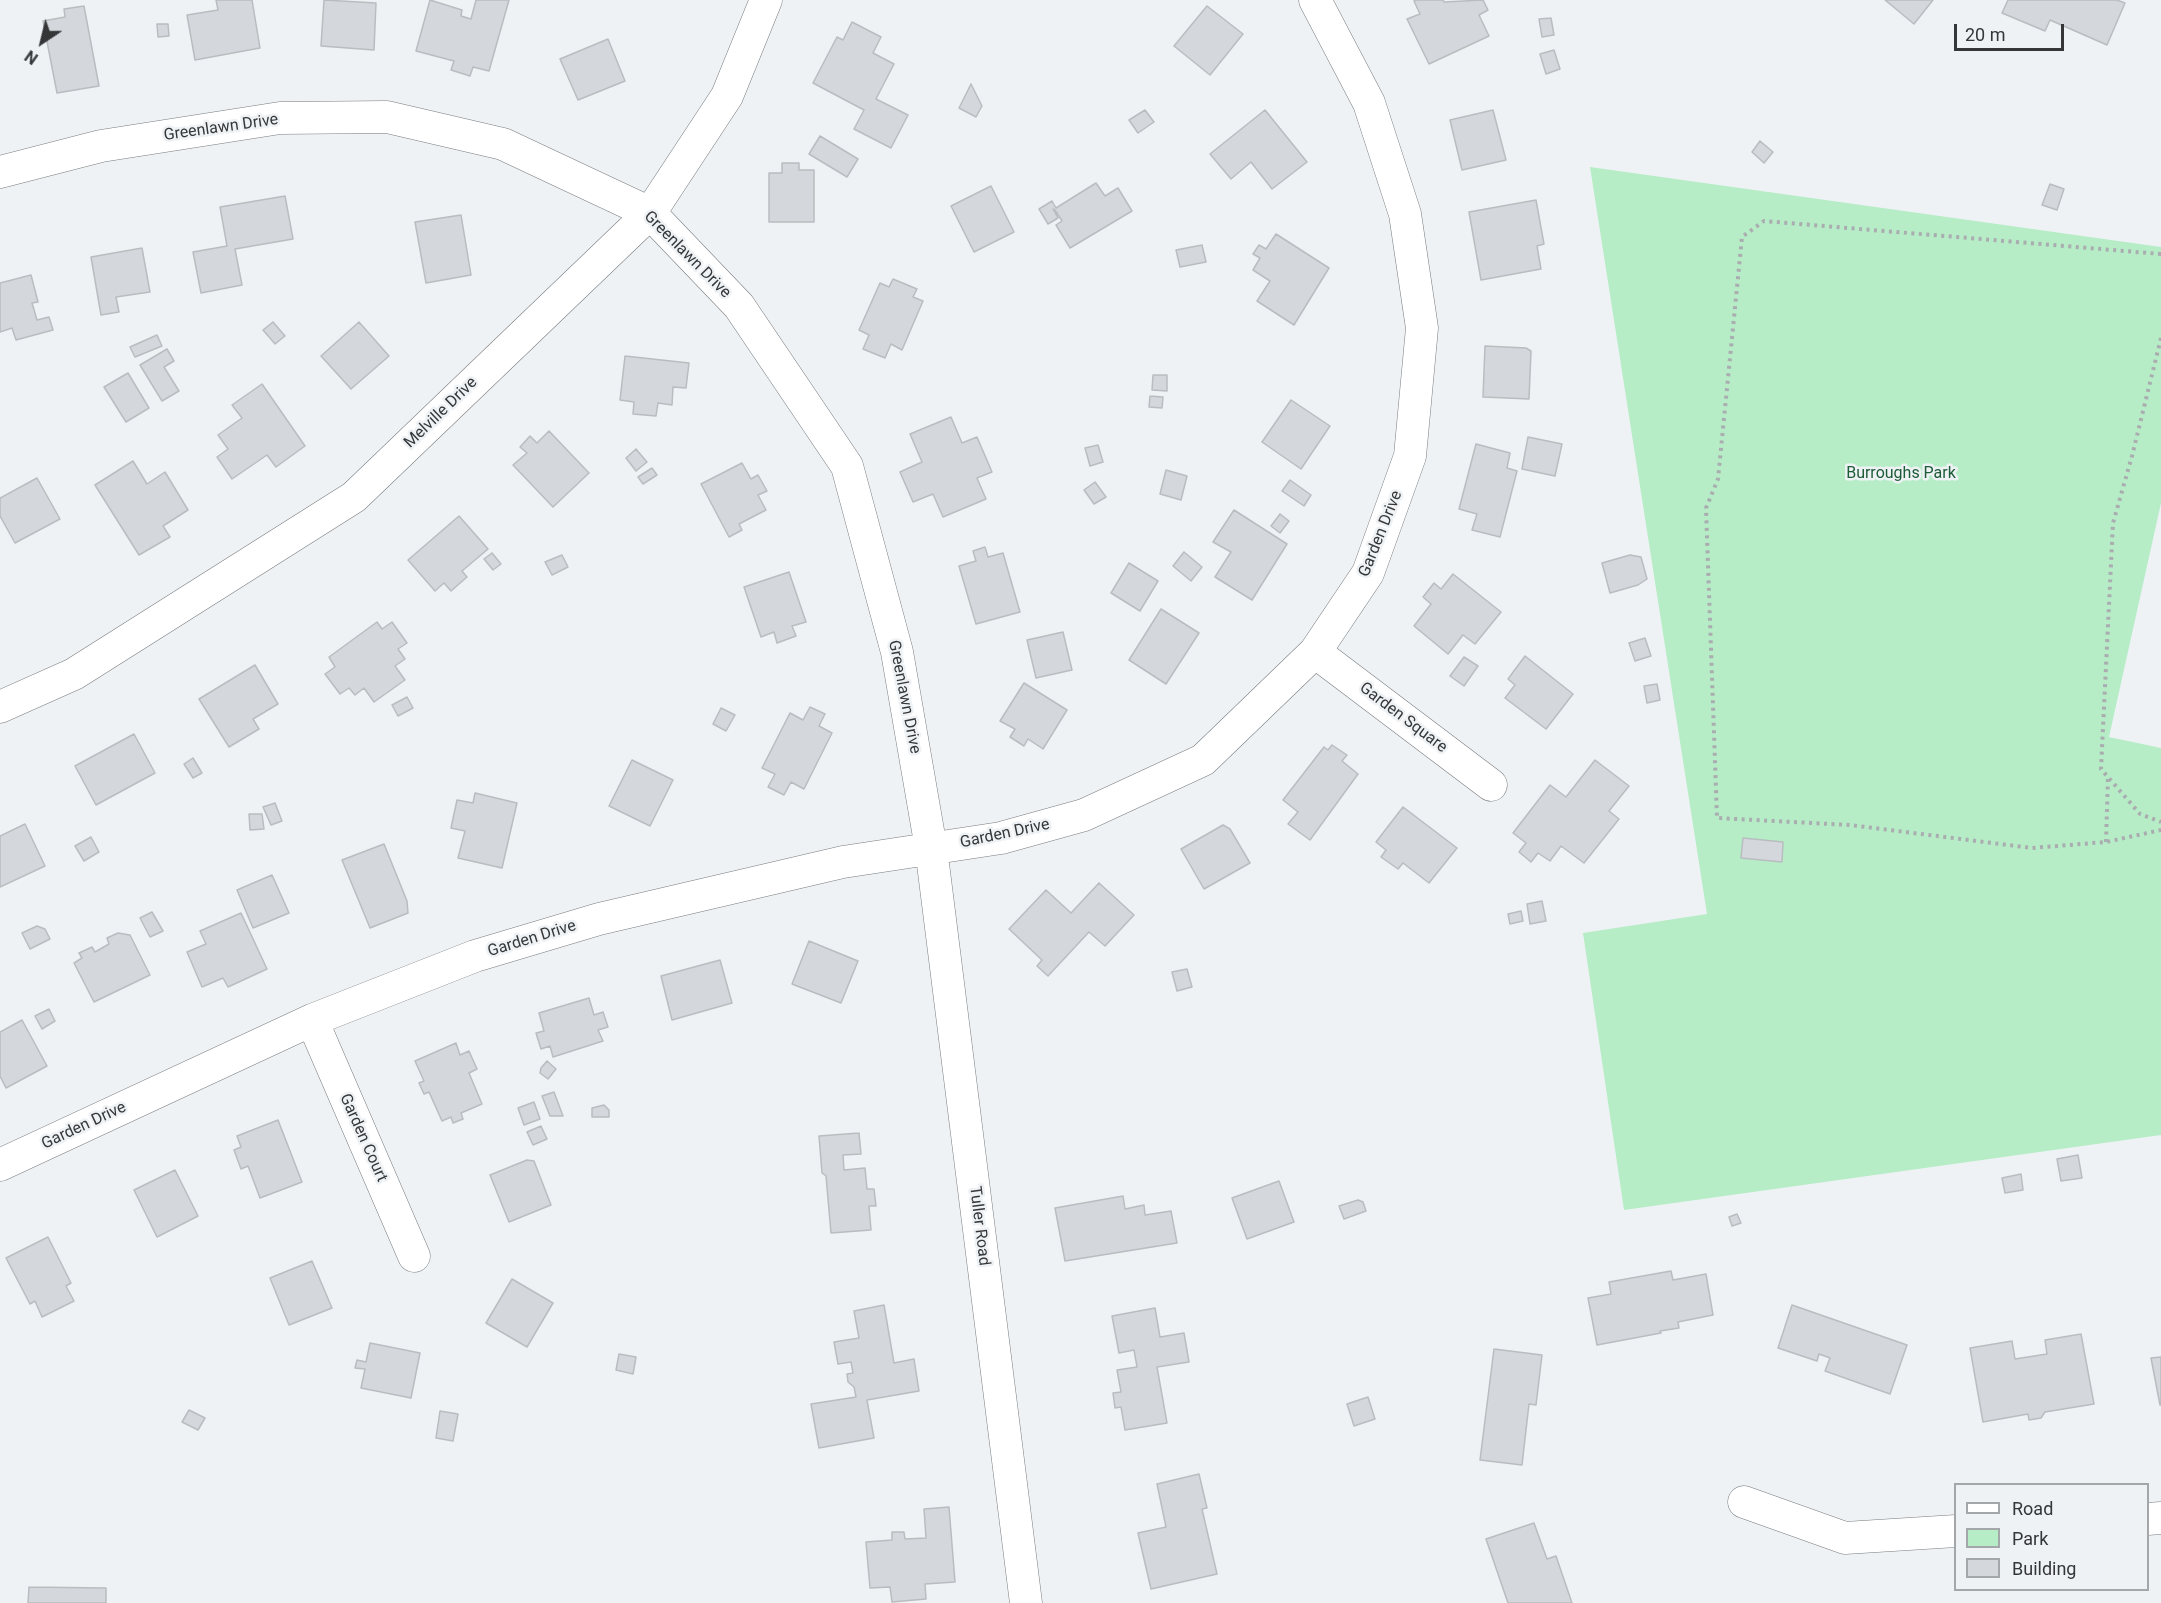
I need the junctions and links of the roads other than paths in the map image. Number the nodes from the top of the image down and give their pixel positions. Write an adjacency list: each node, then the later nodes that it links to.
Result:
1 (766, 0): 4 (street, Melville Drive)
2 (1315, 0): 5 (street, Garden Drive)
3 (0, 172): 4 (street, Greenlawn Drive)
4 (650, 213): 6 (street, Melville Drive); 8 (street, Greenlawn Drive)
5 (1315, 652): 7 (street, Garden Square); 8 (street, Garden Drive)
6 (0, 707)
7 (1491, 785)
8 (931, 848): 9 (street, Garden Drive); 14 (street, Tuller Road)
9 (312, 1020): 10 (street, Garden Drive); 11 (street, Garden Court)
10 (0, 1165)
11 (414, 1256)
12 (1744, 1502): 13 (street)
13 (1954, 1531)
14 (1026, 1603)

